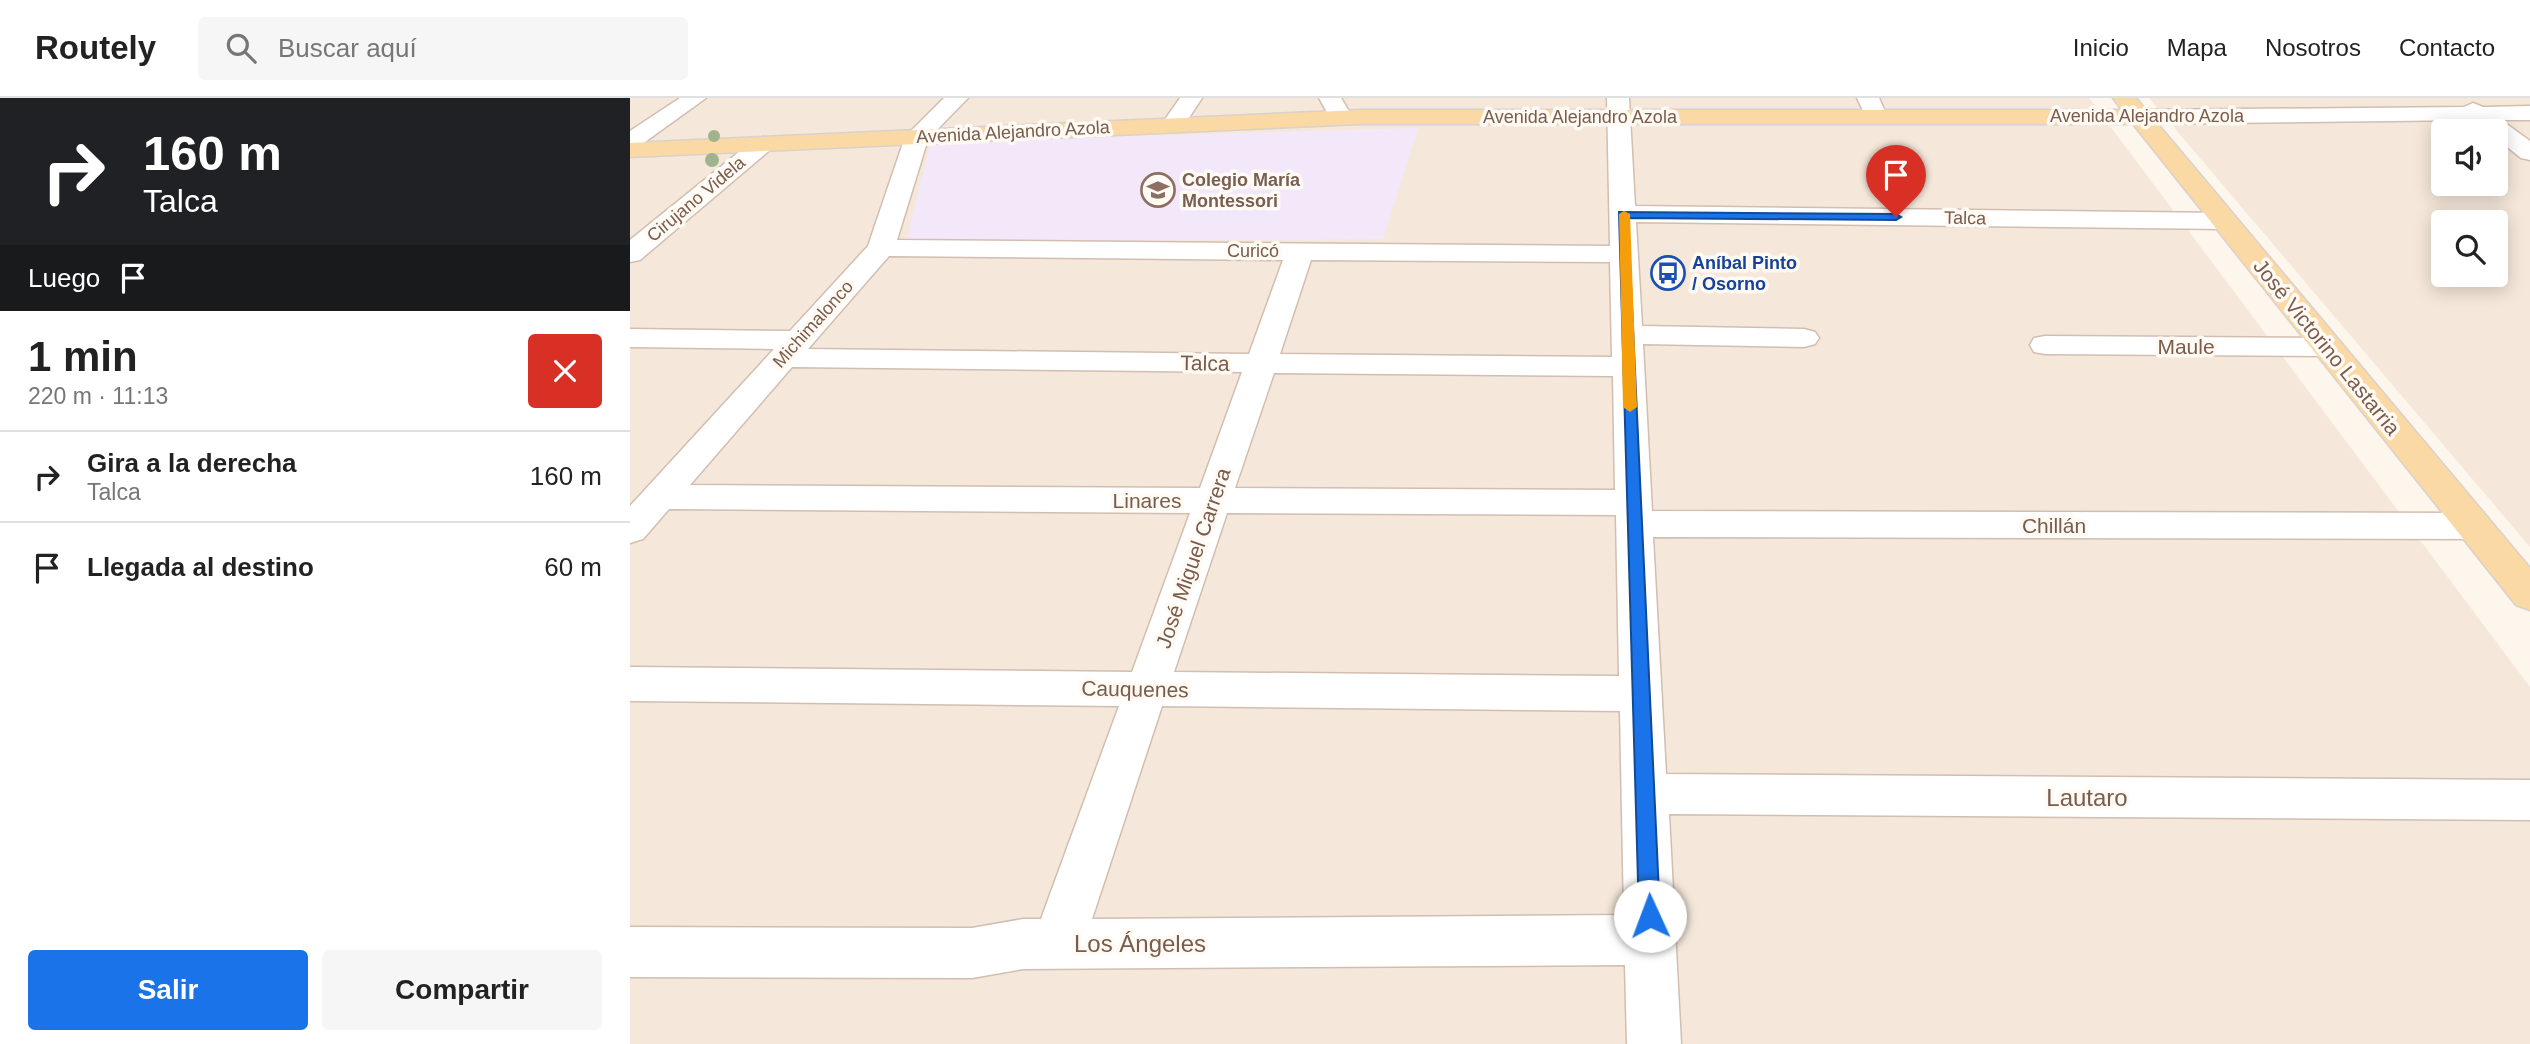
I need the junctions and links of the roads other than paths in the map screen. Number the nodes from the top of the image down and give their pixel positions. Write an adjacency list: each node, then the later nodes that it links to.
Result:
1 (695, 98): 13 (street)
2 (957, 98): 12 (street, Michimalonco)
3 (1191, 98): 11 (street)
4 (2458, 98): 10 (street)
5 (1872, 107): 6 (main road, Avenida Alejandro Azola); 8 (main road, Avenida Alejandro Azola)
6 (2132, 107): 10 (street, Avenida Alejandro Azola); 18 (main road, José Victorino Lastarria)
7 (1349, 108): 8 (main road, Avenida Alejandro Azola); 11 (main road, Avenida Alejandro Azola)
8 (1618, 108): 17 (street)
9 (2530, 113): 10 (street, Avenida Alejandro Azola)
10 (2479, 114): 16 (street)
11 (1174, 125): 12 (main road, Avenida Alejandro Azola)
12 (917, 137): 14 (main road, Avenida Alejandro Azola); 19 (street, Michimalonco)
13 (630, 142)
14 (762, 144): 15 (main road, Avenida Alejandro Azola); 21 (street, Cirujano Videla)
15 (630, 150)
16 (2530, 153)
17 (1622, 214): 18 (street, Talca); 22 (street)
18 (2224, 221): 26 (main road, José Victorino Lastarria)
19 (881, 248): 20 (street, Curicó); 27 (street, Michimalonco)
20 (1300, 252): 22 (street, Curicó); 29 (street, José Miguel Carrera)
21 (630, 254)
22 (1624, 254): 28 (street)
23 (630, 338): 27 (street, Talca)
24 (1804, 338): 28 (street)
25 (2045, 345): 26 (street, Maule)
26 (2327, 346): 33 (main road, José Victorino Lastarria)
27 (790, 349): 29 (street, Talca); 30 (street, Michimalonco)
28 (1628, 351): 29 (street, Talca); 32 (street)
29 (1261, 363): 31 (street, José Miguel Carrera)
30 (660, 497): 31 (street, Linares); 34 (street, Michimalonco)
31 (1213, 501): 32 (street, Linares); 37 (street, José Miguel Carrera)
32 (1634, 514): 33 (street, Chillán); 38 (street)
33 (2474, 526): 35 (main road, José Victorino Lastarria)
34 (630, 530)
35 (2530, 595)
36 (630, 684): 37 (street, Cauquenes)
37 (1147, 689): 38 (street, Cauquenes); 42 (street, José Miguel Carrera)
38 (1641, 694): 39 (street)
39 (1645, 794): 40 (street, Lautaro); 41 (street)
40 (2530, 800)
41 (1651, 940): 42 (street, Los Ángeles); 44 (street)
42 (1058, 943): 43 (street, Los Ángeles)
43 (630, 952)
44 (1654, 1044)

